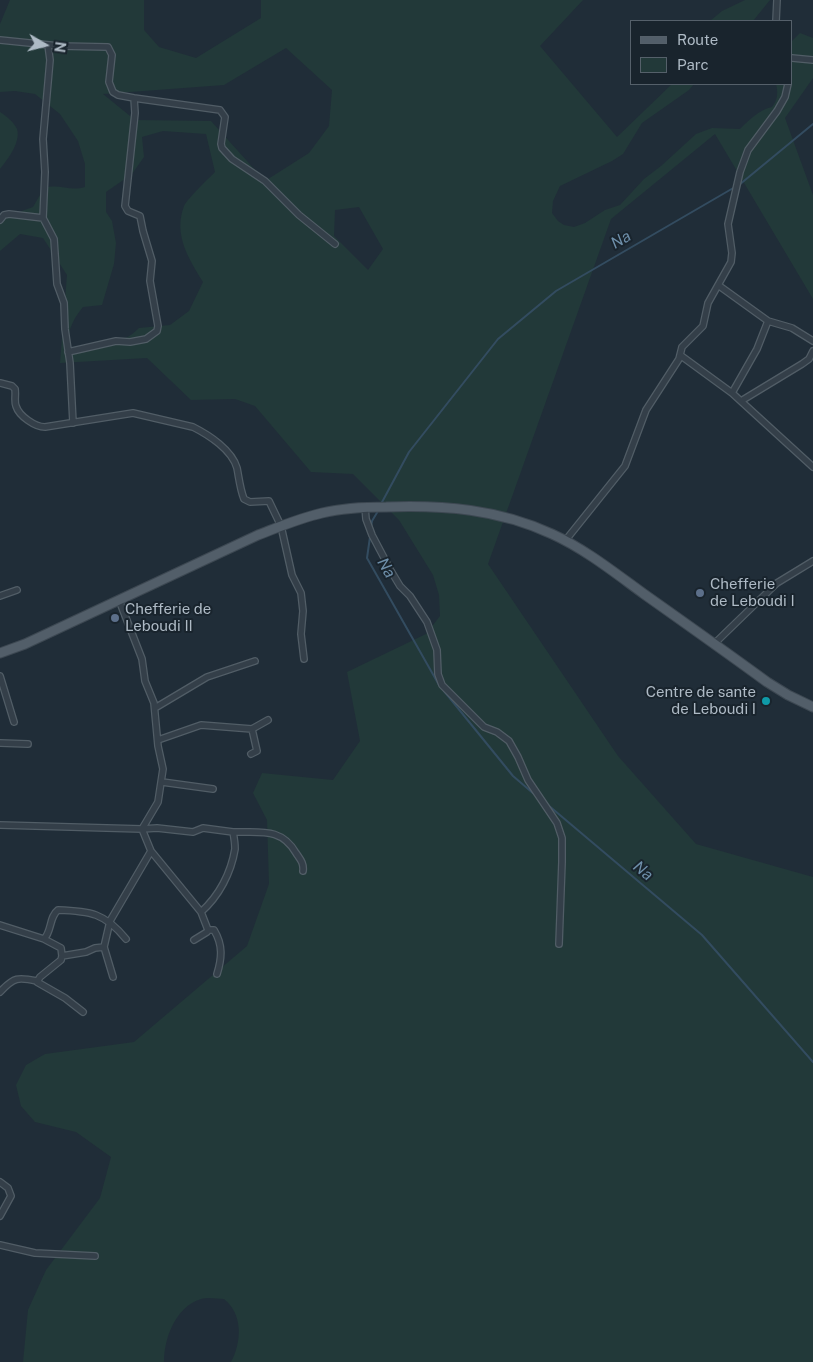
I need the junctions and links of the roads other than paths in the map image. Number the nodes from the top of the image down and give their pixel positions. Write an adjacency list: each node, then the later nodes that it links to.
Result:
1 (777, 0): 2 (street)
2 (776, 20)
3 (0, 40): 4 (street)
4 (48, 45): 8 (street); 9 (street)
5 (793, 58): 6 (street)
6 (813, 60)
7 (788, 85): 12 (street)
8 (134, 98): 11 (street); 16 (street)
9 (43, 218): 10 (street); 16 (street)
10 (0, 220)
11 (335, 244)
12 (718, 285): 13 (street); 17 (street)
13 (768, 321): 14 (street); 19 (street)
14 (813, 341)
15 (813, 351): 20 (street)
16 (68, 352): 21 (street)
17 (680, 355): 19 (street); 27 (street)
18 (0, 383): 21 (street)
19 (732, 393): 20 (street)
20 (741, 401): 23 (street)
21 (73, 423): 26 (street)
22 (813, 458): 23 (street)
23 (807, 462): 24 (street)
24 (813, 467)
25 (365, 507): 26 (main road); 27 (main road); 60 (street)
26 (281, 526): 31 (main road); 34 (street)
27 (565, 540): 32 (main road)
28 (813, 561): 32 (street)
29 (17, 590): 30 (street)
30 (0, 596)
31 (119, 600): 33 (main road); 38 (street)
32 (714, 644): 37 (main road)
33 (0, 653)
34 (304, 659)
35 (255, 661): 38 (street)
36 (0, 676): 40 (street)
37 (813, 707)
38 (155, 708): 42 (street)
39 (268, 720): 41 (street)
40 (14, 722)
41 (252, 729): 42 (street); 45 (street)
42 (158, 740): 46 (street)
43 (0, 743): 44 (street)
44 (28, 744)
45 (250, 754)
46 (162, 782): 47 (street); 49 (street)
47 (214, 789)
48 (0, 825): 49 (street)
49 (142, 829): 50 (street); 51 (street)
50 (233, 832): 52 (street); 53 (street)
51 (152, 851): 53 (street); 54 (street)
52 (303, 871)
53 (202, 912): 56 (street)
54 (110, 921): 57 (street); 58 (street); 61 (street)
55 (0, 925): 57 (street)
56 (208, 930): 59 (street); 63 (street)
57 (44, 939): 62 (street)
58 (126, 939)
59 (194, 940)
60 (559, 944)
61 (104, 948): 62 (street); 64 (street)
62 (62, 956): 65 (street)
63 (217, 974)
64 (114, 977)
65 (37, 981): 66 (street); 67 (street)
66 (0, 992)
67 (83, 1012)
68 (0, 1182): 69 (street)
69 (0, 1216)
70 (0, 1245): 71 (street)
71 (95, 1256)

